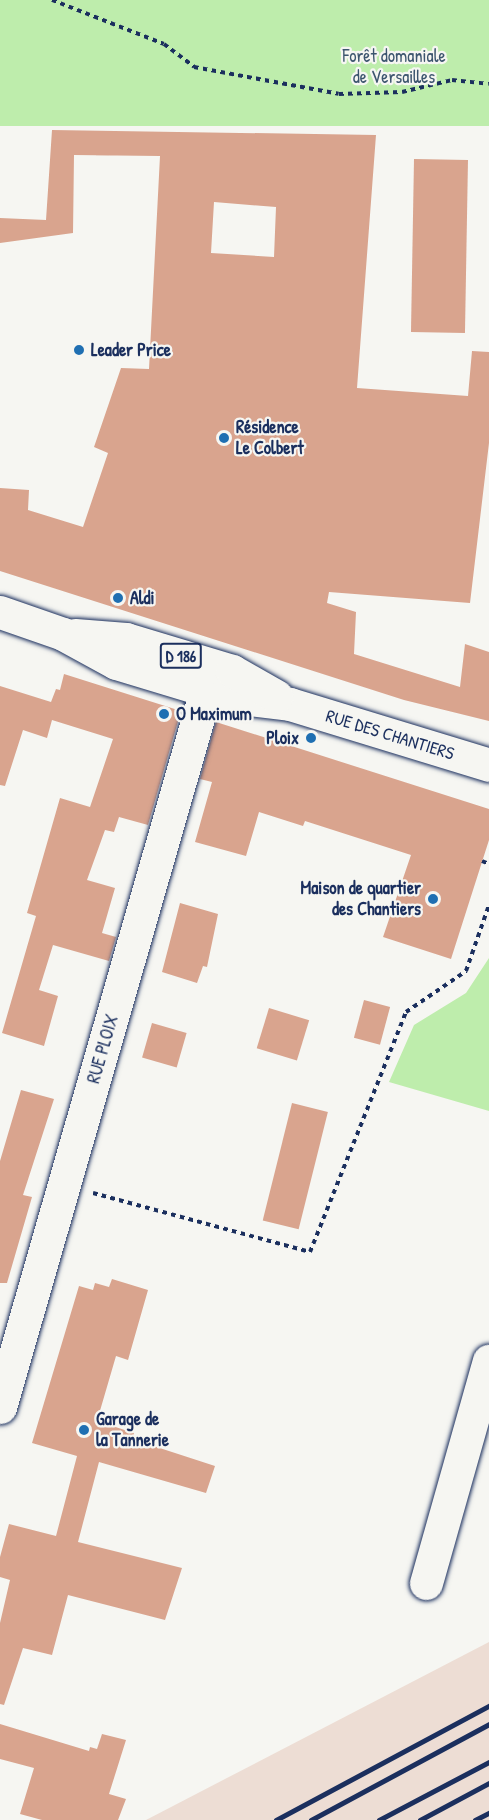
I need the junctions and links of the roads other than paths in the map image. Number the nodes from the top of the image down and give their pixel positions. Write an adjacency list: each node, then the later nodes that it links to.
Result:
1 (0, 612): 2 (main road, RUE DES CHANTIERS / D 186)
2 (63, 634): 3 (main road, RUE DES CHANTIERS / D 186); 4 (main road, RUE DES CHANTIERS / D 186)
3 (206, 690): 4 (main road, RUE DES CHANTIERS / D 186); 7 (main road, RUE PLOIX)
4 (290, 704): 5 (main road, RUE DES CHANTIERS / D 186)
5 (489, 765)
6 (489, 1361): 8 (main road)
7 (0, 1406)
8 (426, 1583)

